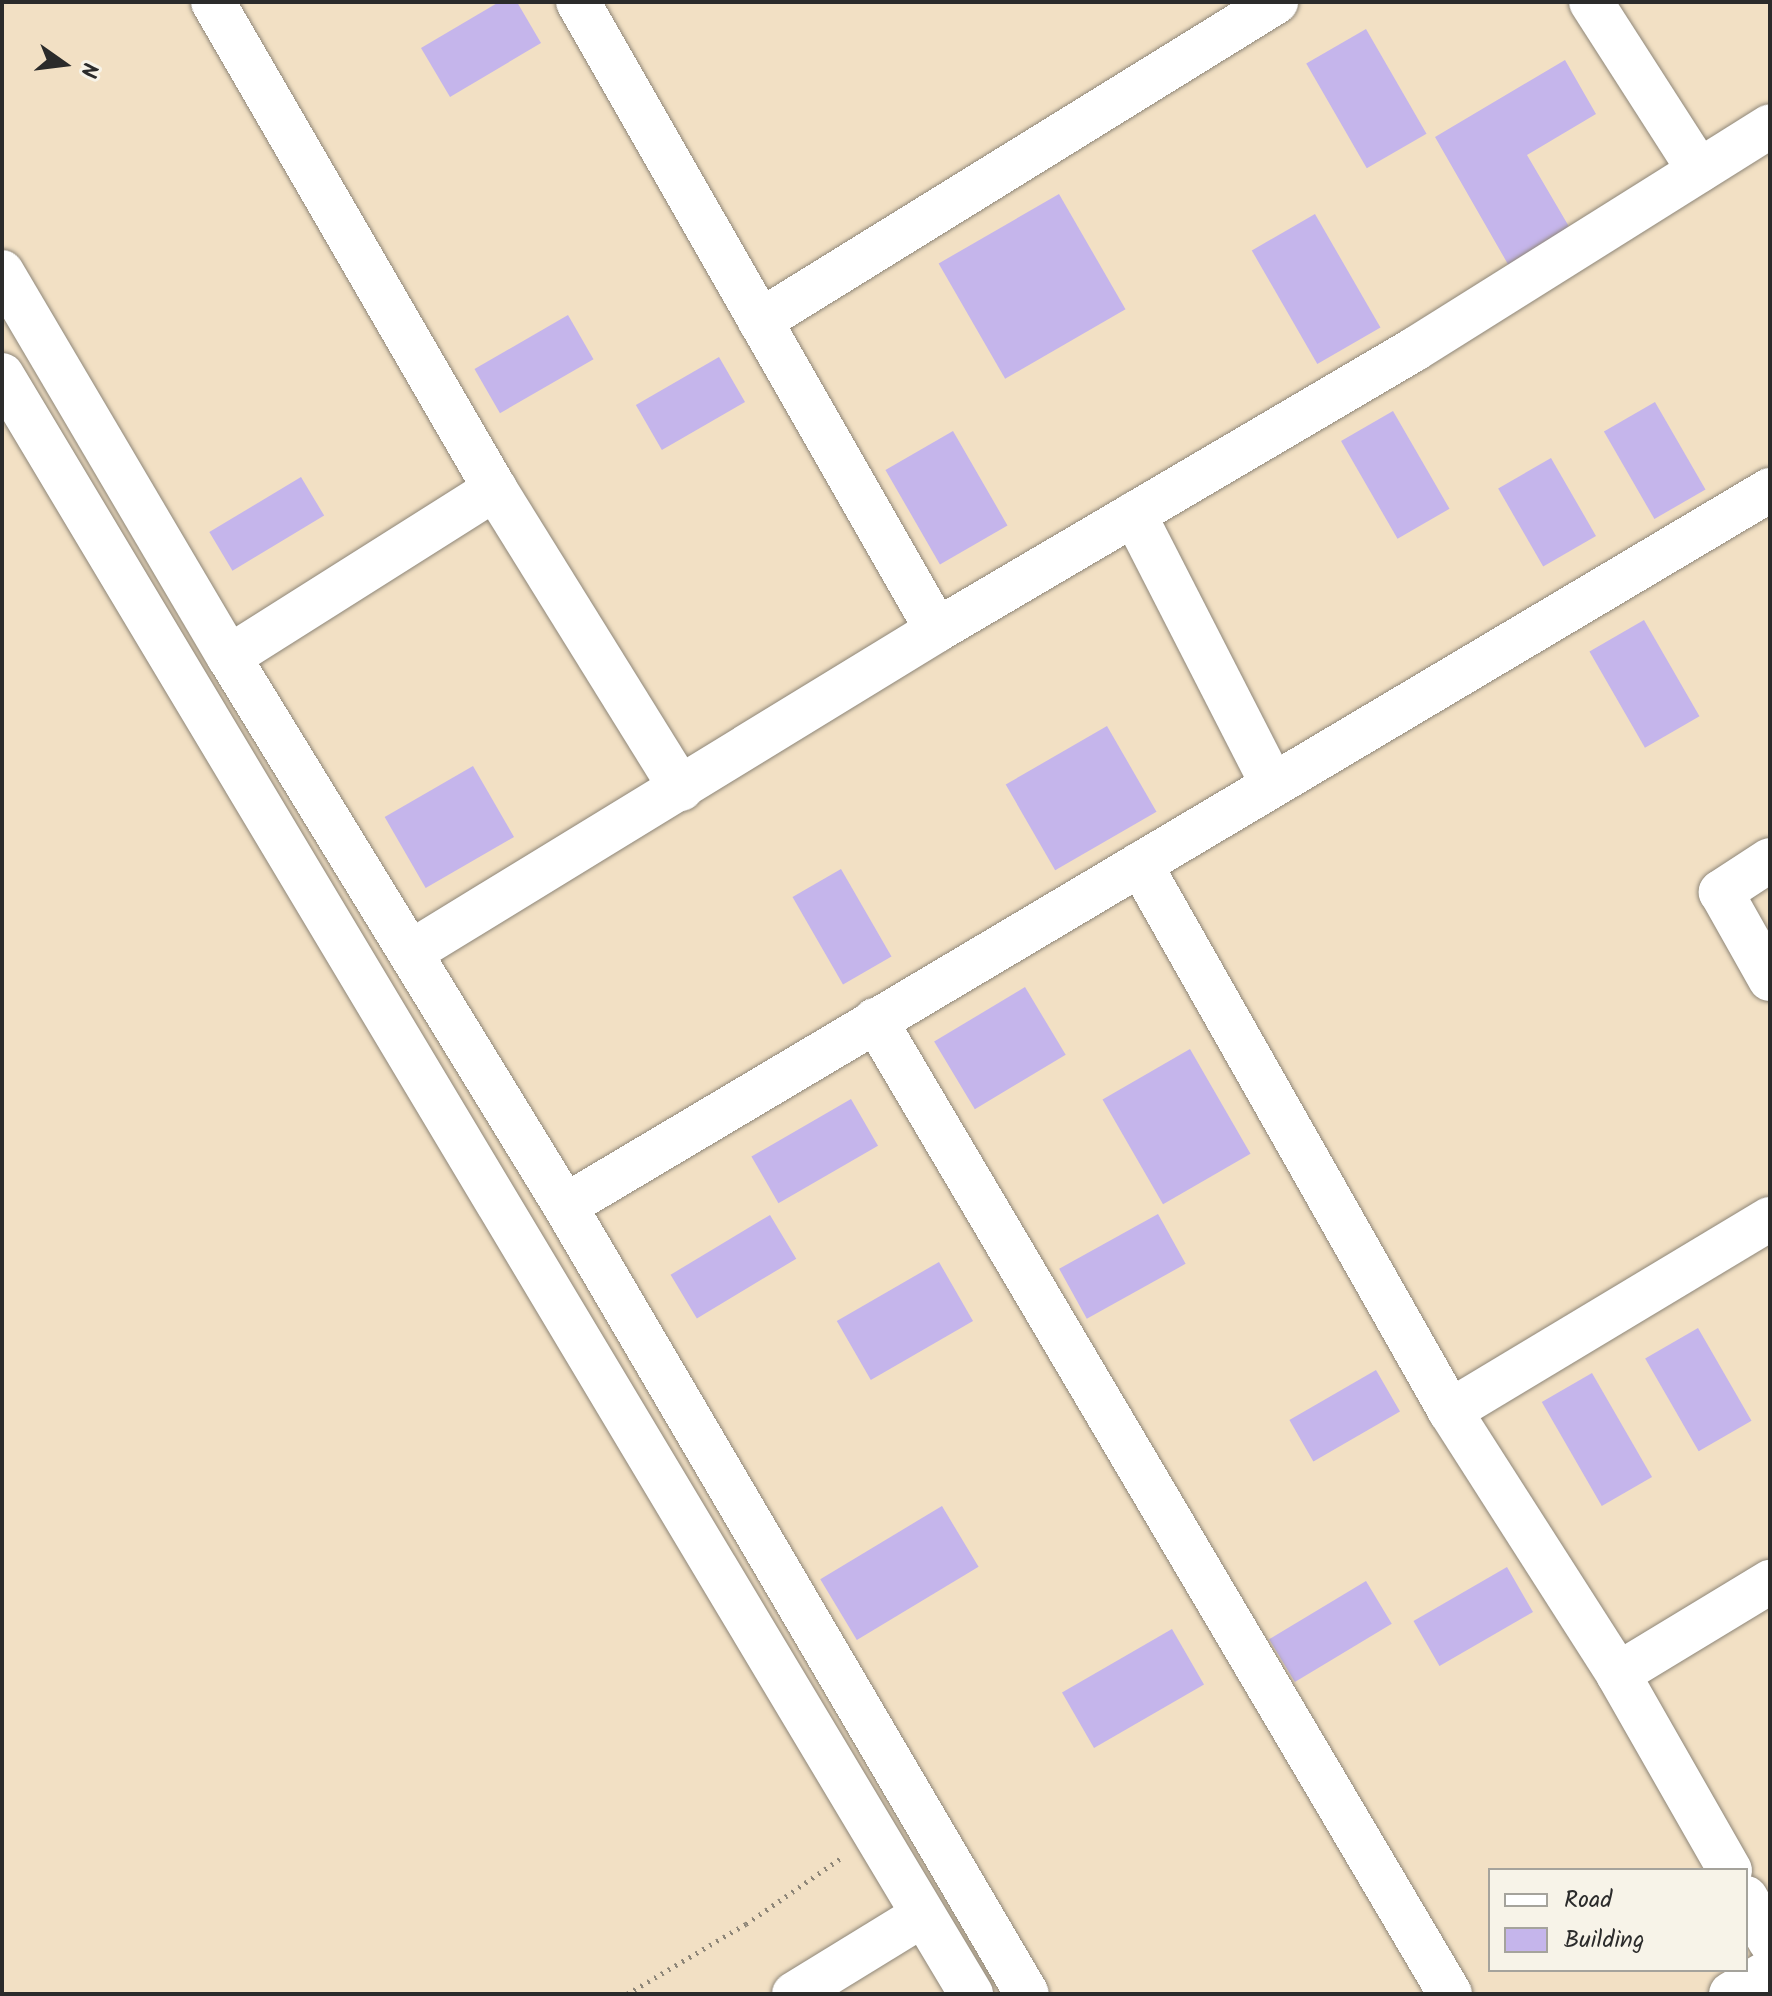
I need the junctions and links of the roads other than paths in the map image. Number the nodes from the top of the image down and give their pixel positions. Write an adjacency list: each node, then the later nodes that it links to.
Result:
1 (213, 2): 10 (street)
2 (578, 2): 8 (street)
3 (1276, 2): 8 (street)
4 (1591, 2): 6 (street)
5 (1770, 126): 6 (street)
6 (1699, 170): 12 (street)
7 (2, 272): 14 (street)
8 (760, 321): 13 (street)
9 (2, 375): 29 (street)
10 (495, 489): 14 (street); 16 (street)
11 (1770, 490): 15 (street)
12 (1134, 514): 13 (street); 15 (street)
13 (937, 630): 16 (street)
14 (229, 657): 19 (street)
15 (1272, 784): 18 (street)
16 (681, 789): 19 (street)
17 (1770, 860): 20 (street)
18 (1140, 864): 21 (street); 24 (street)
19 (411, 952): 22 (street)
20 (1770, 979)
21 (875, 1020): 22 (street); 35 (street)
22 (565, 1206): 34 (street)
23 (1770, 1219): 24 (street)
24 (1450, 1411): 26 (street)
25 (1770, 1582): 26 (street)
26 (1618, 1674): 27 (street)
27 (1729, 1868)
28 (1748, 1902): 30 (street)
29 (923, 1915): 32 (street); 33 (street)
30 (1770, 1941)
31 (1770, 1971): 36 (street)
32 (803, 1992)
33 (971, 1994)
34 (1027, 1994)
35 (1450, 1994)
36 (1731, 1994)

